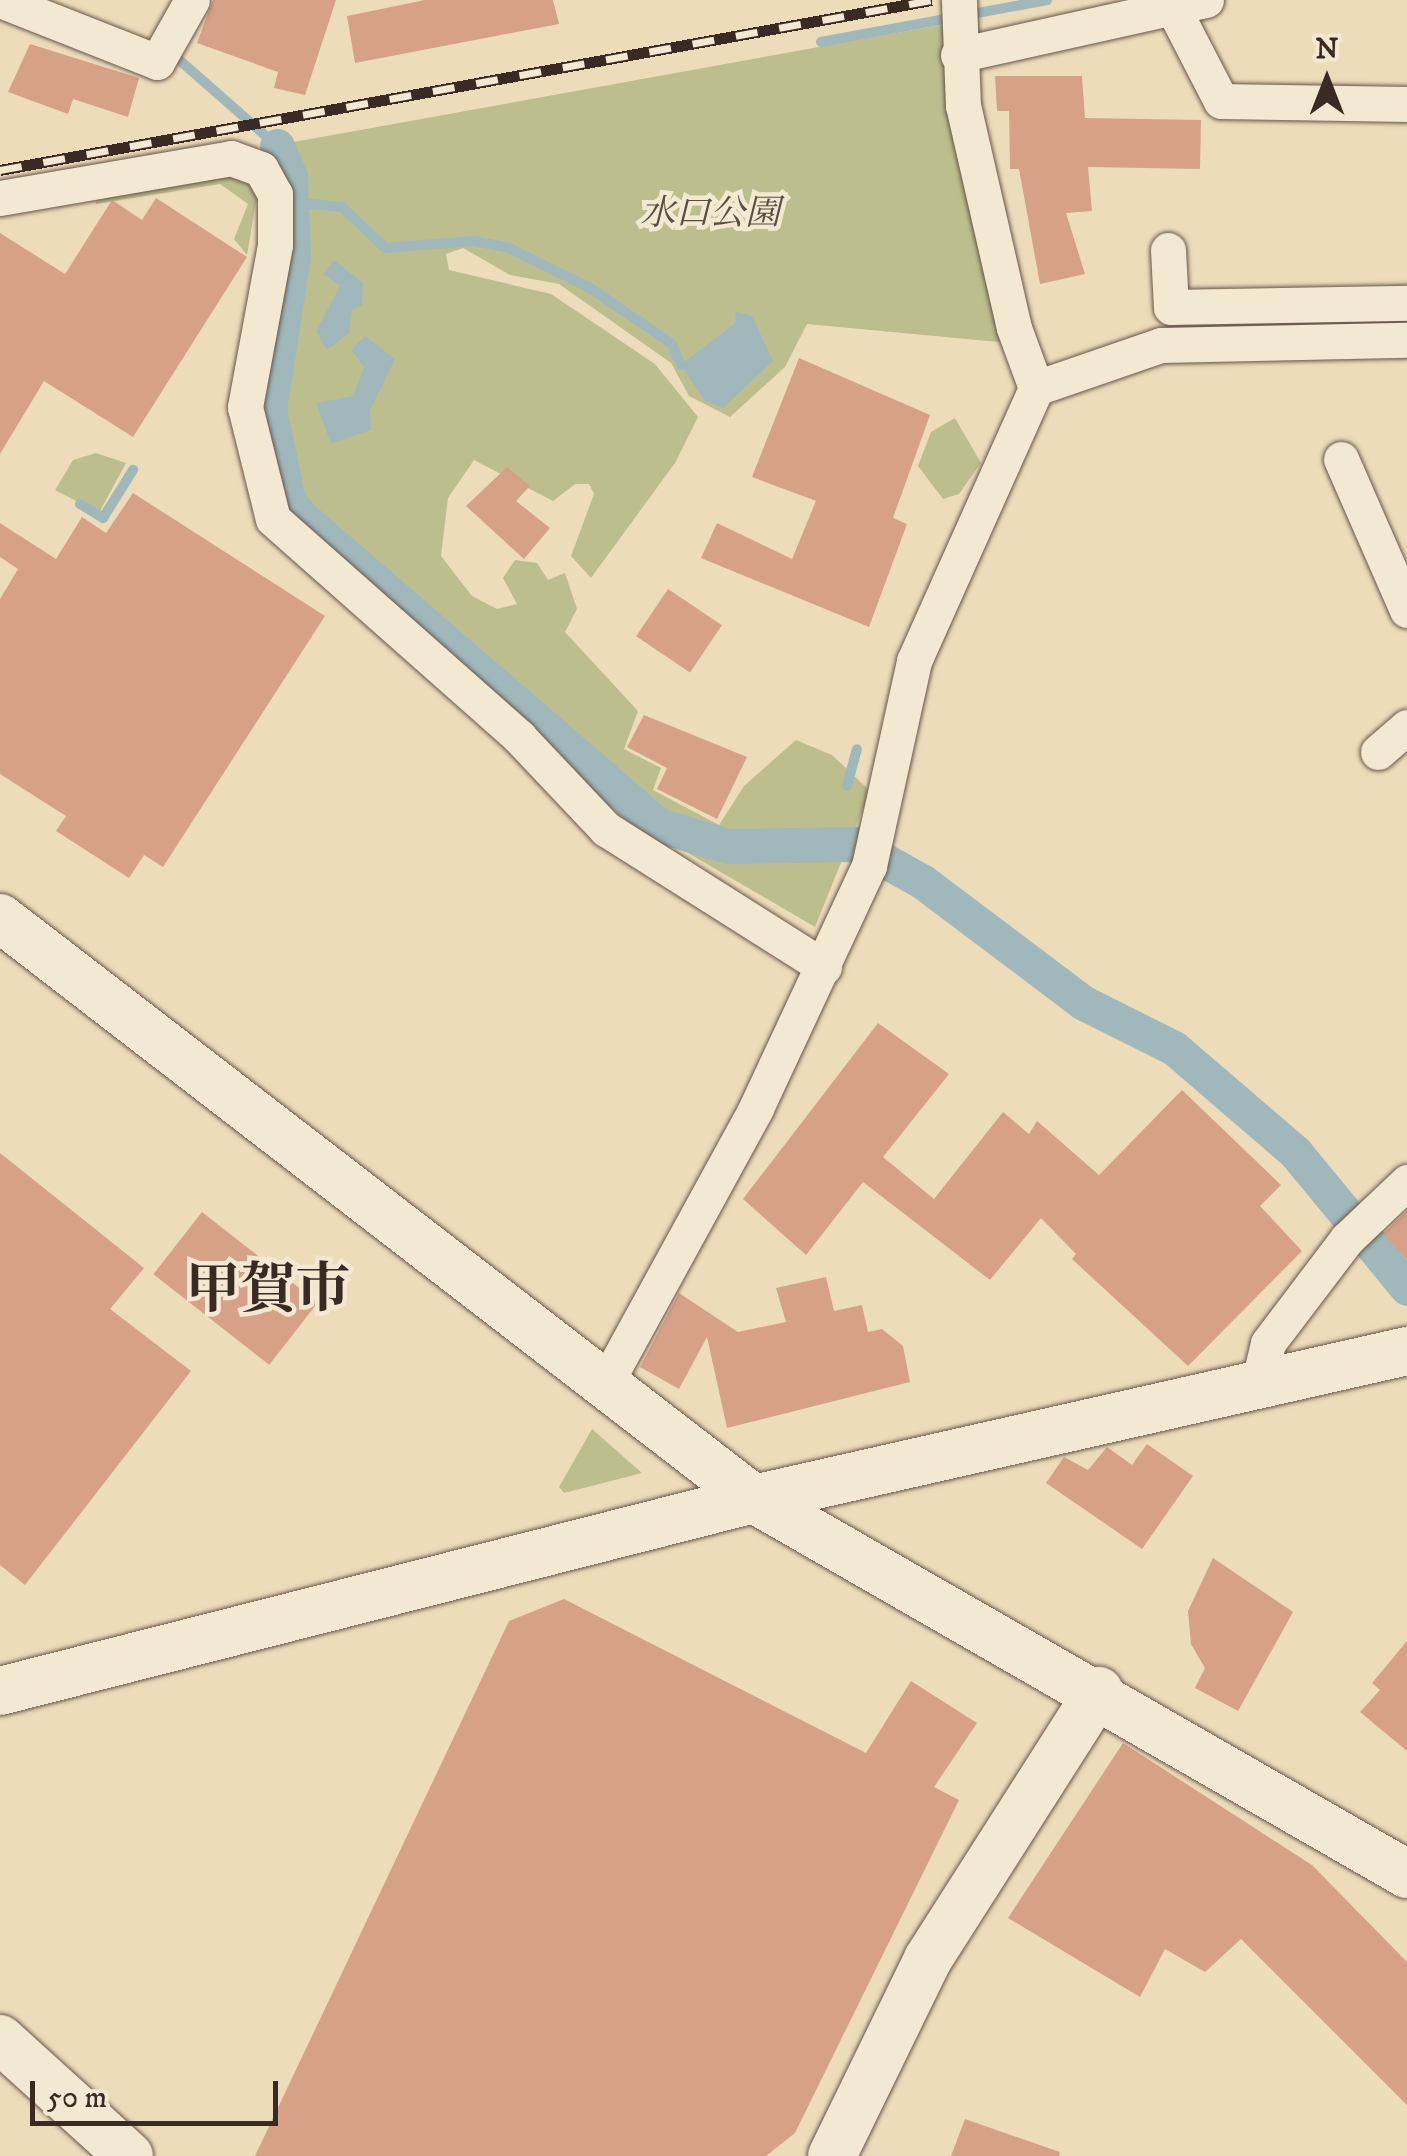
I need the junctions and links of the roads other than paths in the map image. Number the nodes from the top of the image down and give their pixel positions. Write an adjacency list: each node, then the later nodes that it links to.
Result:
1 (192, 0): 3 (street)
2 (1190, 5): 4 (street); 5 (street)
3 (6, 16)
4 (958, 24): 10 (street)
5 (1407, 104)
6 (0, 198): 16 (street)
7 (1168, 250): 8 (street)
8 (1407, 302)
9 (1407, 340): 10 (street)
10 (1036, 388): 16 (street)
11 (1341, 459): 12 (street)
12 (1407, 610)
13 (1407, 726): 14 (street)
14 (1378, 752)
15 (0, 918): 20 (street)
16 (824, 967): 20 (street)
17 (1407, 1182): 19 (street)
18 (1407, 1351): 19 (street)
19 (1258, 1384): 21 (street)
20 (603, 1388): 21 (street)
21 (754, 1499): 22 (street); 23 (street)
22 (0, 1691)
23 (1099, 1691): 24 (street); 27 (street)
24 (1407, 1874)
25 (0, 2039): 26 (street)
26 (118, 2153)
27 (832, 2156)

